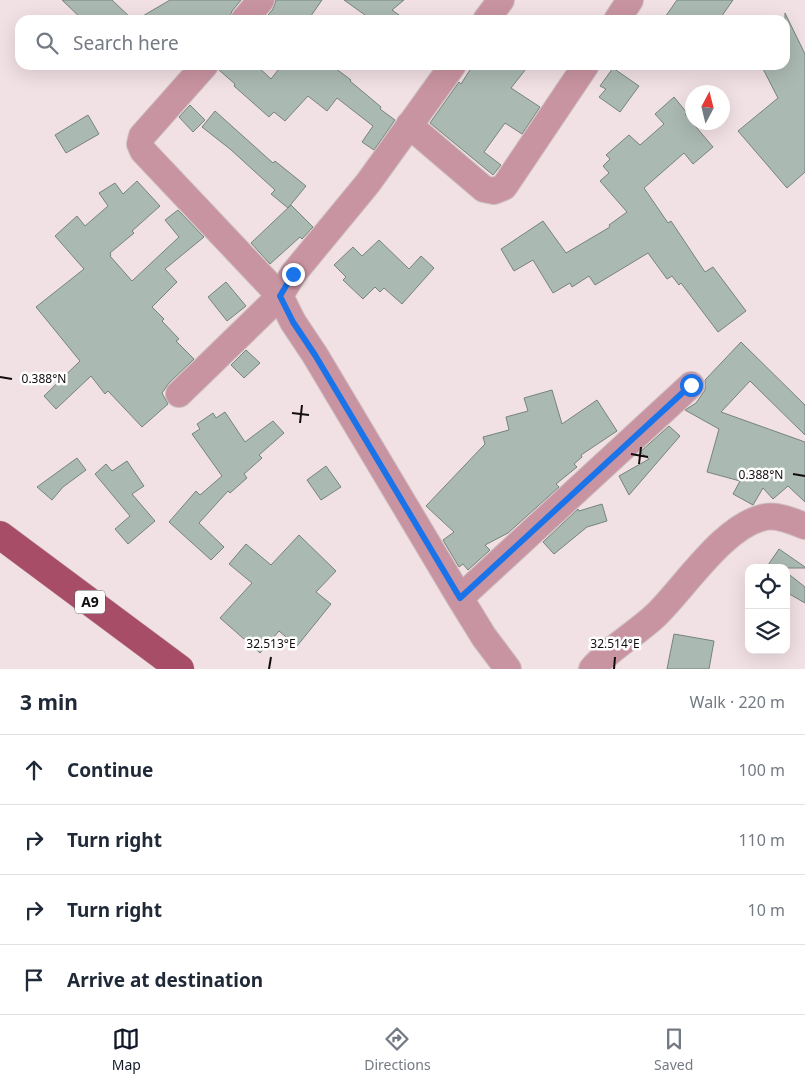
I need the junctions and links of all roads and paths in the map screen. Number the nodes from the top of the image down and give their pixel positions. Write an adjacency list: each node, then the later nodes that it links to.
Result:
1 (262, 0): 4 (street)
2 (501, 0): 5 (street)
3 (630, 0): 6 (street)
4 (248, 15)
5 (490, 15)
6 (620, 15)
7 (201, 70): 11 (street)
8 (449, 70): 10 (street)
9 (583, 70): 10 (street)
10 (410, 125): 11 (street)
11 (280, 296): 13 (street); 16 (street)
12 (691, 385): 16 (street)
13 (179, 394)
14 (805, 526): 19 (street)
15 (0, 535): 17 (main road, A9)
16 (460, 598): 18 (street)
17 (180, 669)
18 (508, 669)
19 (592, 669)

